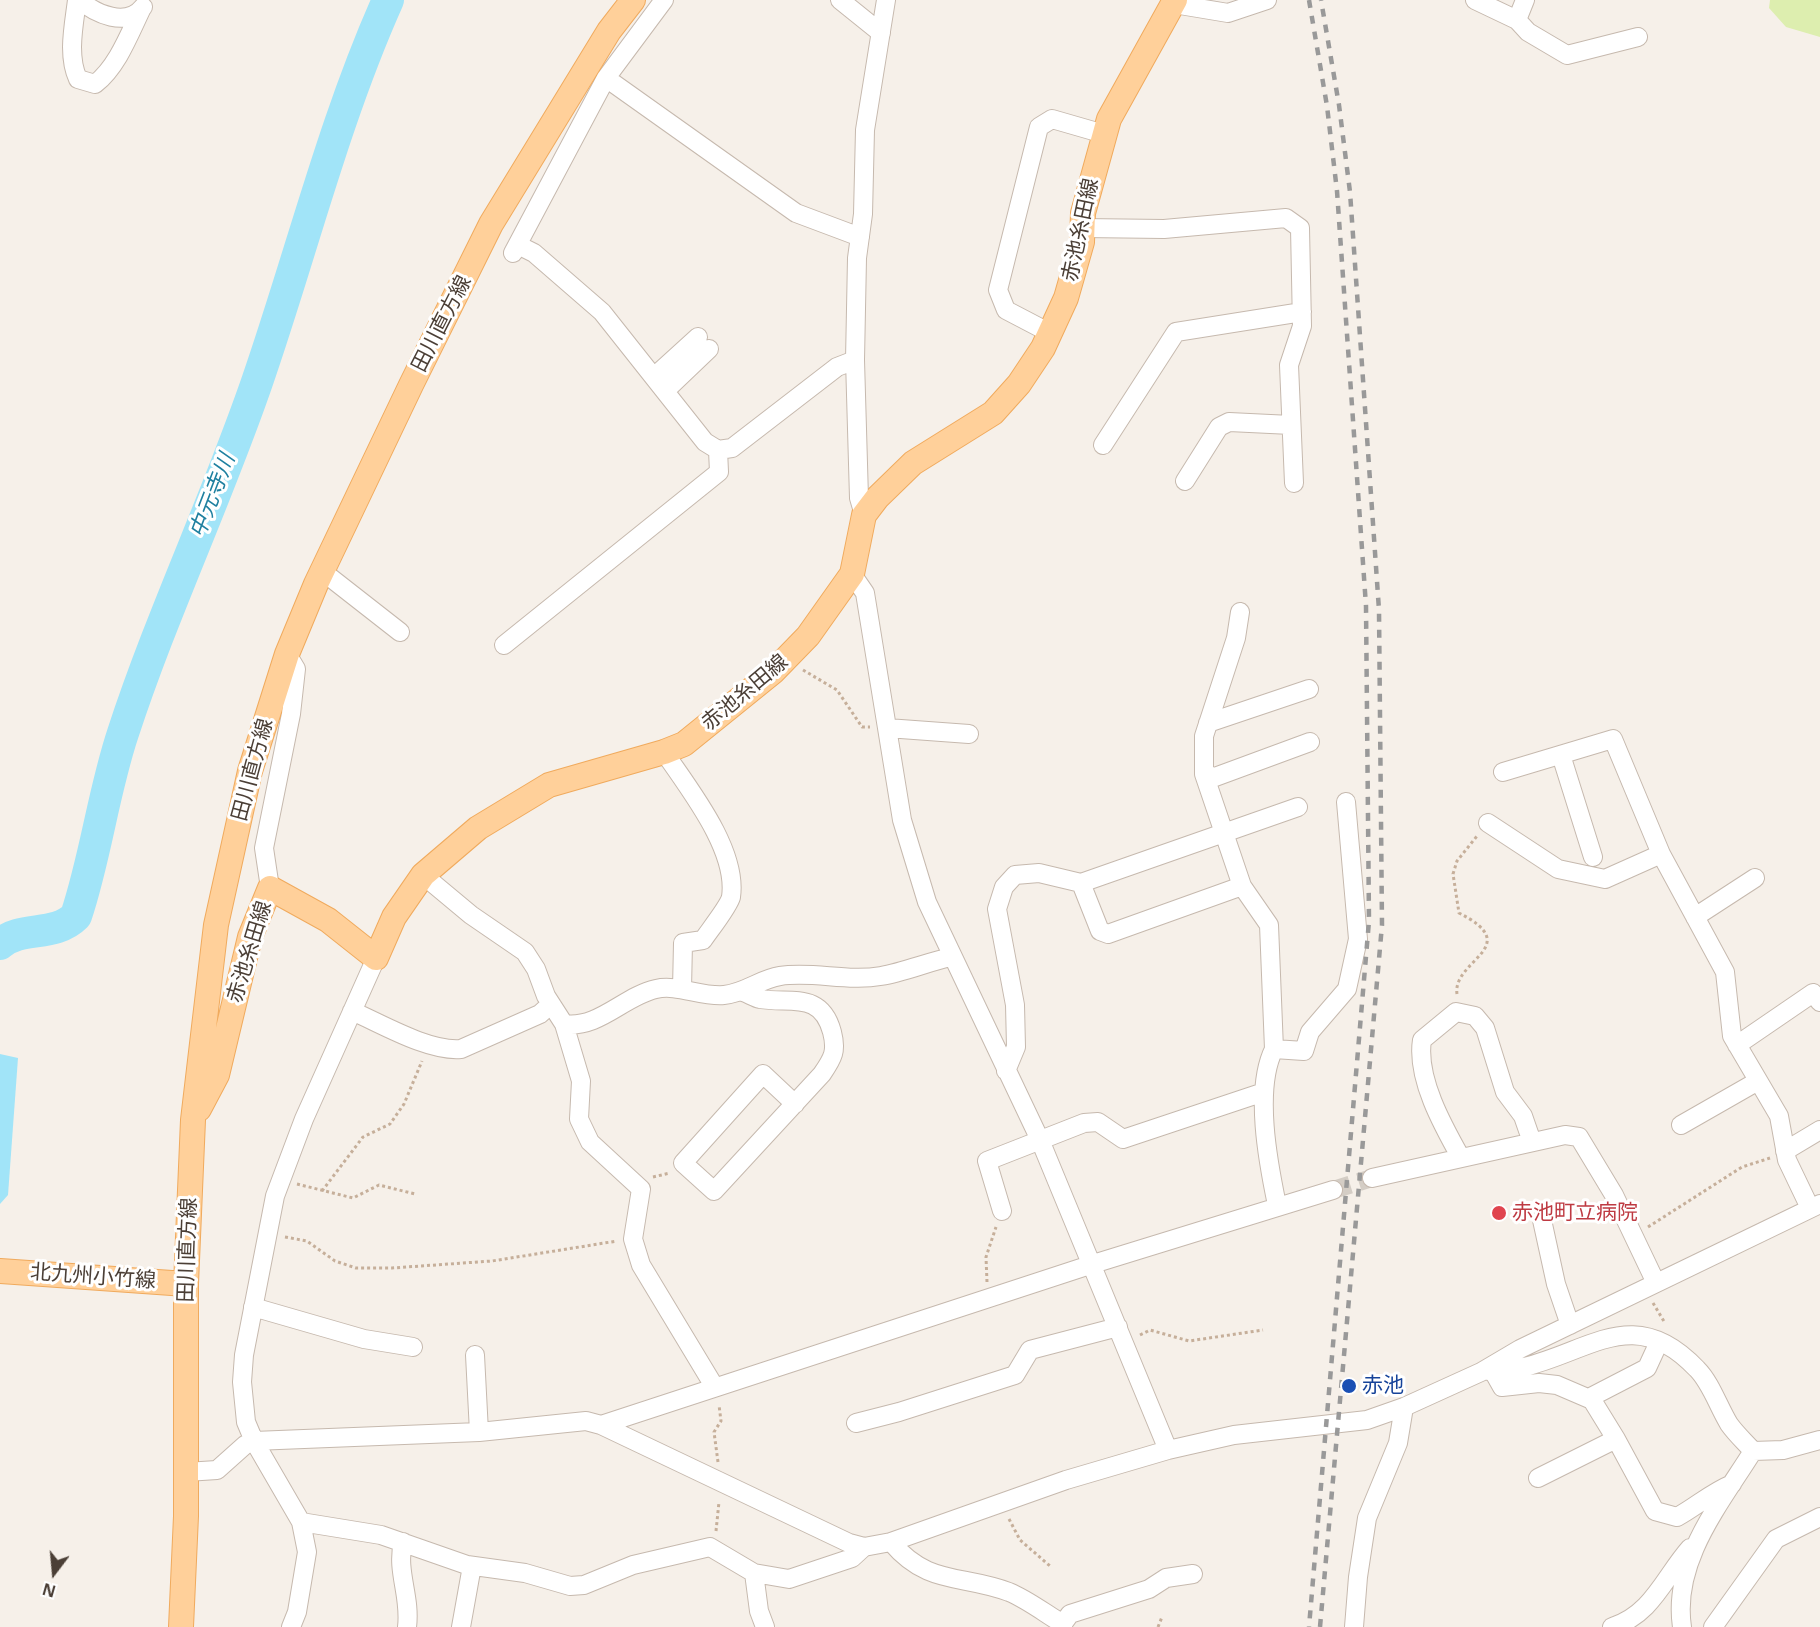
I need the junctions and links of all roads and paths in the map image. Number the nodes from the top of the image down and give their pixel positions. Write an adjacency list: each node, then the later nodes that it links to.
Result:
1 (79, 0): 10 (street); 10 (street)
2 (633, 0): 29 (main road, 田川直方線)
3 (664, 0): 14 (street)
4 (840, 0): 12 (street)
5 (886, 0): 12 (street)
6 (1267, 0): 9 (street)
7 (1475, 0): 11 (street)
8 (1525, 0): 11 (street)
9 (1174, 2): 15 (main road, 赤池糸田線)
10 (144, 5)
11 (1517, 20): 13 (street)
12 (881, 33): 17 (street)
13 (1638, 38)
14 (606, 78): 17 (street); 22 (street)
15 (1104, 134): 16 (main road, 赤池糸田線); 19 (street)
16 (1083, 228): 18 (street); 19 (main road, 赤池糸田線)
17 (860, 237): 21 (street)
18 (1302, 312): 23 (street); 24 (street)
19 (1050, 333): 28 (main road, 赤池糸田線)
20 (703, 343): 22 (street)
21 (855, 360): 25 (street); 28 (street)
22 (659, 384): 25 (street)
23 (1291, 425): 26 (street); 27 (street)
24 (1103, 445)
25 (718, 450): 33 (street)
26 (1185, 482)
27 (1294, 483)
28 (864, 515): 30 (main road, 赤池糸田線)
29 (322, 571): 32 (street); 34 (main road, 田川直方線)
30 (852, 574): 35 (main road, 赤池糸田線); 38 (street)
31 (1240, 612): 37 (street)
32 (400, 632)
33 (504, 645)
34 (287, 654): 55 (street); 73 (main road, 田川直方線)
35 (786, 659): 38 (path); 41 (main road, 赤池糸田線)
36 (1309, 689): 37 (street)
37 (1208, 723): 44 (street)
38 (887, 728): 39 (street); 57 (street)
39 (969, 734)
40 (1310, 742): 44 (street)
41 (664, 752): 51 (main road, 赤池糸田線); 59 (street)
42 (1561, 755): 43 (street); 49 (street); 50 (street)
43 (1503, 772)
44 (1204, 774): 48 (street)
45 (1346, 802): 68 (street)
46 (1298, 807): 48 (street)
47 (1488, 823): 49 (street); 64 (path)
48 (1223, 835): 53 (street); 54 (street)
49 (1661, 855): 56 (street)
50 (1593, 857)
51 (423, 875): 58 (main road, 赤池糸田線); 62 (street)
52 (1755, 878): 56 (street)
53 (1081, 883): 54 (street); 69 (street)
54 (1242, 886): 68 (street)
55 (270, 888): 58 (main road, 赤池糸田線); 73 (main road, 赤池糸田線)
56 (1695, 917): 67 (street)
57 (951, 957): 60 (street); 69 (street)
58 (376, 958): 63 (street)
59 (682, 989): 60 (street); 65 (street)
60 (743, 992): 72 (street)
61 (1820, 1002): 67 (street)
62 (550, 1004): 65 (street); 66 (street)
63 (352, 1011): 66 (street); 83 (street)
64 (1460, 1012): 77 (street); 79 (street)
65 (564, 1024): 81 (street)
66 (429, 1044): 85 (path)
67 (1737, 1045): 70 (street)
68 (1274, 1049): 71 (street)
69 (1006, 1071): 76 (street)
70 (1758, 1081): 74 (street); 78 (street)
71 (1264, 1092): 76 (street); 87 (street)
72 (795, 1104): 80 (street); 80 (street)
73 (193, 1120): 96 (main road, 田川直方線)
74 (1681, 1125)
75 (1820, 1130): 78 (street)
76 (1040, 1140): 89 (street); 94 (street)
77 (1532, 1142): 79 (street); 92 (street)
78 (1785, 1151): 88 (street); 92 (path)
79 (1461, 1158): 82 (street)
80 (683, 1163): 81 (path)
81 (629, 1175): 93 (street)
82 (1372, 1178)
83 (281, 1180): 85 (path); 91 (street)
84 (1333, 1190): 87 (street)
85 (322, 1191): 86 (path)
86 (415, 1194)
87 (1277, 1205): 94 (street)
88 (1815, 1206): 97 (street)
89 (1002, 1211): 98 (path)
90 (1542, 1220): 100 (street)
91 (268, 1233): 93 (path); 99 (street)
92 (1635, 1238): 97 (street)
93 (633, 1239): 108 (street)
94 (1093, 1264): 98 (street); 101 (street)
95 (0, 1270): 96 (main road, 北九州小竹線)
96 (186, 1284): 119 (main road, 田川直方線)
97 (1651, 1285): 100 (street); 103 (path)
98 (985, 1299): 108 (street)
99 (253, 1307): 105 (street); 116 (street)
100 (1570, 1325): 107 (street)
101 (1118, 1327): 111 (street); 117 (street)
102 (1263, 1330): 104 (path)
103 (1664, 1336): 107 (street); 109 (street); 118 (street)
104 (1135, 1337)
105 (413, 1347)
106 (475, 1355): 113 (street)
107 (1487, 1371): 109 (street); 110 (street)
108 (714, 1386): 112 (street); 121 (path)
109 (1589, 1398): 114 (street)
110 (1404, 1407): 117 (street); 143 (street)
111 (856, 1423)
112 (601, 1425): 113 (street); 121 (street)
113 (479, 1432): 116 (street)
114 (1616, 1439): 120 (street); 122 (street)
115 (1820, 1440): 118 (street)
116 (254, 1441): 119 (street); 125 (street)
117 (1168, 1450): 128 (street)
118 (1753, 1451): 122 (street)
119 (186, 1472): 137 (main road, 田川直方線)
120 (1538, 1478)
121 (721, 1483): 129 (path); 130 (street)
122 (1732, 1484): 126 (street)
123 (1007, 1515): 132 (path)
124 (1820, 1517): 146 (street)
125 (301, 1522): 127 (street); 138 (street)
126 (1697, 1540): 144 (street); 145 (street)
127 (403, 1542): 131 (street); 139 (street)
128 (891, 1542): 130 (street); 136 (street)
129 (710, 1547): 131 (street); 133 (street)
130 (864, 1547): 133 (street)
131 (472, 1566): 140 (street)
132 (1050, 1566)
133 (754, 1573): 141 (street)
134 (1193, 1574): 136 (street)
135 (1162, 1617): 142 (path)
136 (1062, 1626)
137 (181, 1627)
138 (291, 1627)
139 (407, 1627)
140 (461, 1627)
141 (765, 1627)
142 (1158, 1627)
143 (1354, 1627)
144 (1612, 1627)
145 (1682, 1627)
146 (1713, 1627)

